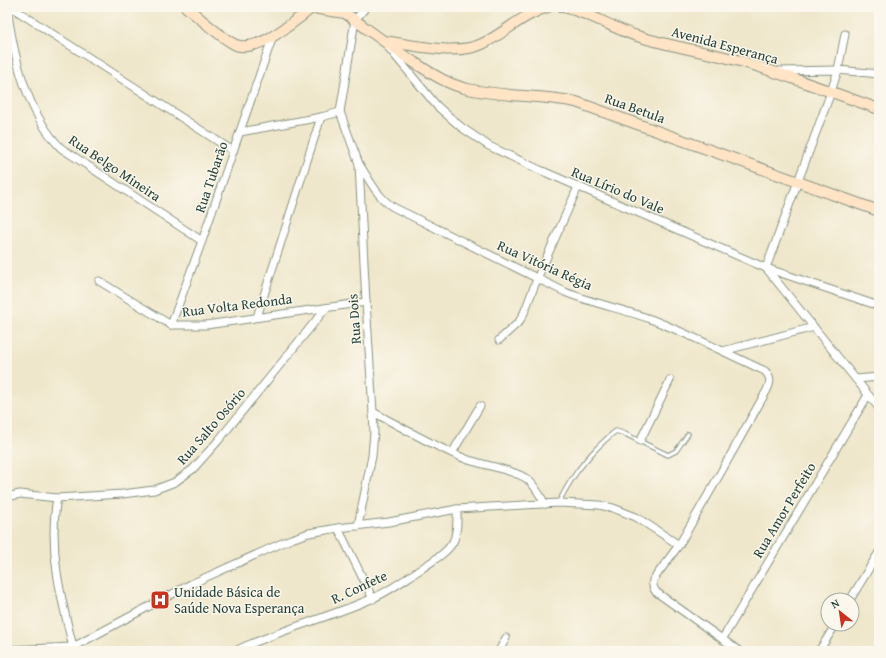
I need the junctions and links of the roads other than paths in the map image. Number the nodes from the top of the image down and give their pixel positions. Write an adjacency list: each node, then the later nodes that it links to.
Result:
1 (7, 7): 26 (street, Rua Belgo Mineira)
2 (11, 7): 21 (street)
3 (186, 7): 11 (street)
4 (312, 7): 8 (street); 11 (street)
5 (366, 7): 9 (street)
6 (548, 7): 12 (street)
7 (563, 7): 14 (street, Avenida Esperança)
8 (343, 10): 9 (street)
9 (355, 20): 12 (street); 18 (street)
10 (846, 34): 13 (street)
11 (273, 36): 20 (street, Rua Tubarão)
12 (383, 41): 23 (street, Rua Betula); 24 (street, Rua Lírio do Vale)
13 (838, 70): 14 (street); 15 (street); 16 (street)
14 (773, 71): 16 (street, Avenida Esperança)
15 (879, 74)
16 (831, 92): 17 (street, Avenida Esperança); 23 (street)
17 (879, 109)
18 (340, 112): 19 (street); 22 (street, Rua Dois)
19 (321, 117): 20 (street); 33 (street)
20 (240, 132): 21 (street, Rua Tubarão)
21 (233, 151): 26 (street, Rua Tubarão)
22 (359, 164): 28 (street, Rua Vitória Régia); 30 (street, Rua Dois)
23 (797, 182): 25 (street, Rua Betula); 27 (street)
24 (578, 187): 27 (street, Rua Lírio do Vale); 28 (street)
25 (879, 211)
26 (202, 241): 34 (street, Rua Tubarão)
27 (766, 268): 31 (street, Rua Lírio do Vale); 35 (street)
28 (537, 279): 36 (street); 37 (street, Rua Vitória Régia)
29 (99, 281): 34 (street, Rua Volta Redonda)
30 (366, 302): 32 (street, Rua Volta Redonda); 44 (street, Rua Dois)
31 (879, 306)
32 (326, 308): 33 (street, Rua Volta Redonda); 49 (street, Rua Salto Osório)
33 (257, 316): 34 (street, Rua Volta Redonda)
34 (171, 325)
35 (814, 327): 37 (street); 39 (street)
36 (499, 340)
37 (724, 351): 55 (street, Rua Vitória Régia)
38 (879, 377): 39 (street)
39 (856, 379): 41 (street)
40 (670, 380): 46 (street)
41 (868, 395): 43 (street); 61 (street, Rua Amor Perfeito)
42 (480, 406): 47 (street)
43 (879, 408)
44 (373, 412): 47 (street); 53 (street, Rua Dois)
45 (688, 434): 46 (lane)
46 (640, 441): 50 (lane)
47 (452, 453): 51 (street)
48 (7, 497): 49 (street, Rua Salto Osório)
49 (57, 498): 62 (street)
50 (558, 503): 51 (street); 55 (street)
51 (545, 504): 52 (street)
52 (457, 509): 53 (street); 58 (street, R. Confete)
53 (358, 526): 54 (street)
54 (338, 528): 58 (street); 62 (street)
55 (679, 544): 61 (street)
56 (879, 552): 57 (street)
57 (855, 592)
58 (373, 599): 64 (street, R. Confete)
59 (831, 632): 67 (street)
60 (506, 638): 65 (street)
61 (723, 638): 66 (street)
62 (71, 649): 63 (street)
63 (7, 650)
64 (235, 651)
65 (500, 651)
66 (739, 651)
67 (819, 651)

